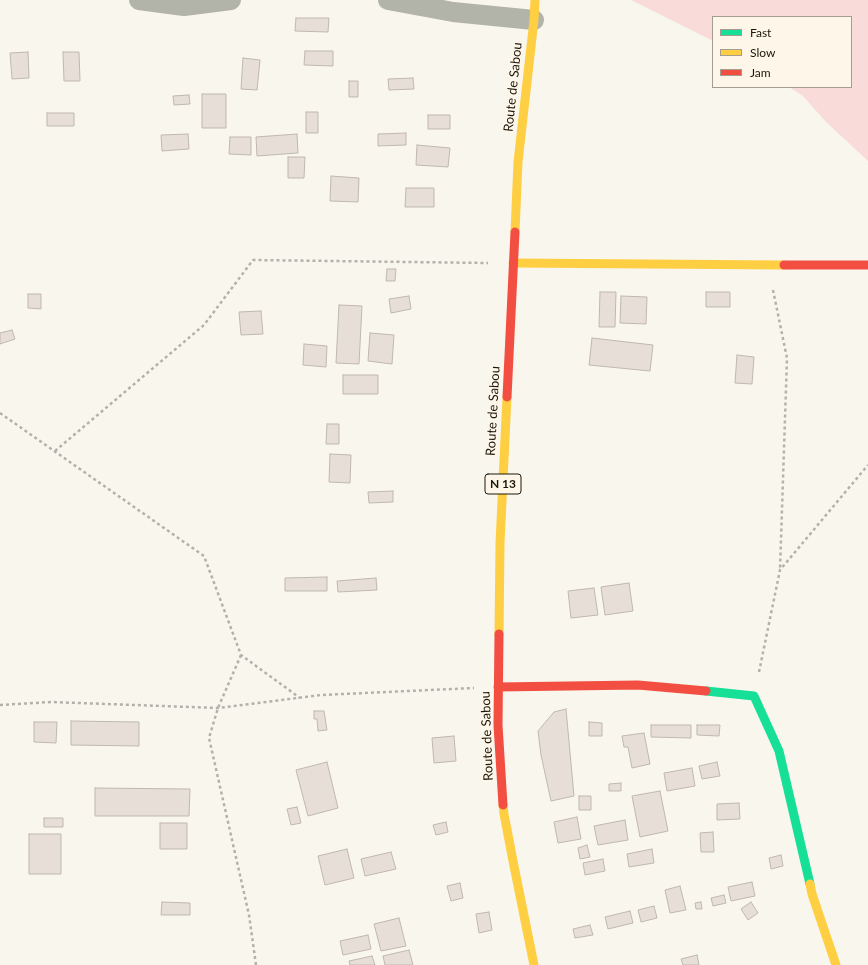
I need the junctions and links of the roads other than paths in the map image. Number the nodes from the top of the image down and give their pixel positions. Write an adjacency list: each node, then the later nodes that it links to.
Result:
1 (140, 0): 2 (street)
2 (231, 0)
3 (388, 0): 5 (street)
4 (535, 0): 5 (main road, Route de Sabou / N 13)
5 (534, 20): 6 (main road, Route de Sabou / N 13)
6 (513, 264): 7 (main road); 8 (main road, Route de Sabou / N 13)
7 (868, 265)
8 (498, 687): 9 (main road, Route de Sabou / N 13); 10 (main road)
9 (534, 965)
10 (836, 965)

